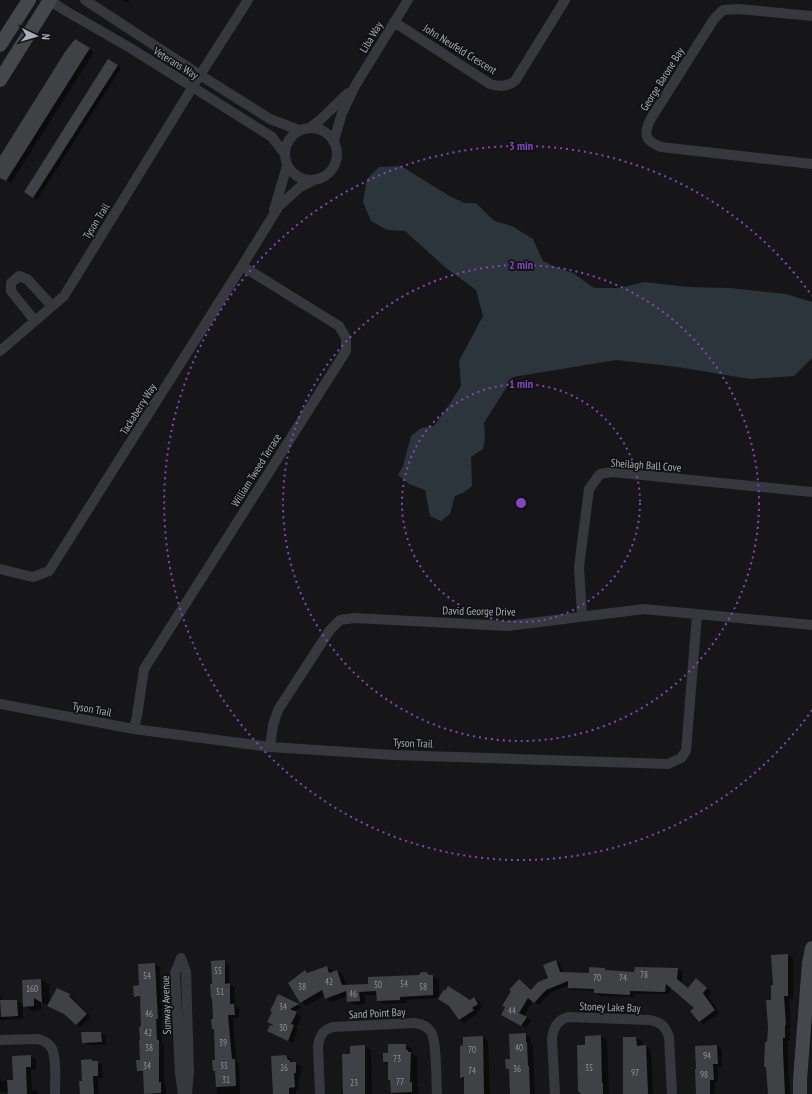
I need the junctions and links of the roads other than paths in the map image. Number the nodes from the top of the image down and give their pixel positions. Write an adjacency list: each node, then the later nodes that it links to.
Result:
1 (29, 0): 9 (street)
2 (50, 0): 11 (street); 13 (street, Veterans Way)
3 (85, 0): 10 (street, Veterans Way)
4 (248, 0): 10 (street)
5 (408, 0): 8 (street, Liba Way)
6 (565, 0): 8 (street, John Neufeld Crescent)
7 (812, 16): 18 (street, George Barone Bay)
8 (394, 22): 12 (street, Liba Way)
9 (0, 45)
10 (200, 75): 13 (street); 15 (street, Veterans Way)
11 (0, 80)
12 (355, 86): 14 (street, Liba Way); 16 (street, Liba Way)
13 (192, 87): 17 (street, Veterans Way); 23 (street, Tyson Trail)
14 (311, 127): 15 (street); 16 (street)
15 (298, 130): 17 (street)
16 (334, 140): 20 (street)
17 (284, 153): 19 (street)
18 (812, 164)
19 (287, 166): 20 (street); 21 (street)
20 (313, 181): 21 (street)
21 (272, 215): 22 (street, Tackaberry Way)
22 (242, 266): 27 (street, Tackaberry Way); 32 (street, William Tweed Terrace)
23 (52, 306): 24 (street, Tyson Trail); 24 (street)
24 (35, 321): 25 (street, Tyson Trail)
25 (0, 351)
26 (812, 492): 29 (street, Sheilagh Ball Cove)
27 (0, 569)
28 (697, 615): 29 (street, David George Drive); 30 (street, David George Drive); 33 (street, Tyson Trail)
29 (582, 616): 33 (street, David George Drive)
30 (812, 625)
31 (0, 704): 32 (street, Tyson Trail)
32 (134, 729): 33 (street, Tyson Trail)
33 (270, 747)
34 (812, 948): 43 (street)
35 (0, 1040): 36 (street)
36 (55, 1094)
37 (183, 1094): 38 (street, Sunway Avenue)
38 (187, 1094)
39 (320, 1094): 40 (street, Sand Point Bay)
40 (436, 1094)
41 (555, 1094): 42 (street, Stoney Lake Bay)
42 (672, 1094)
43 (800, 1094)

